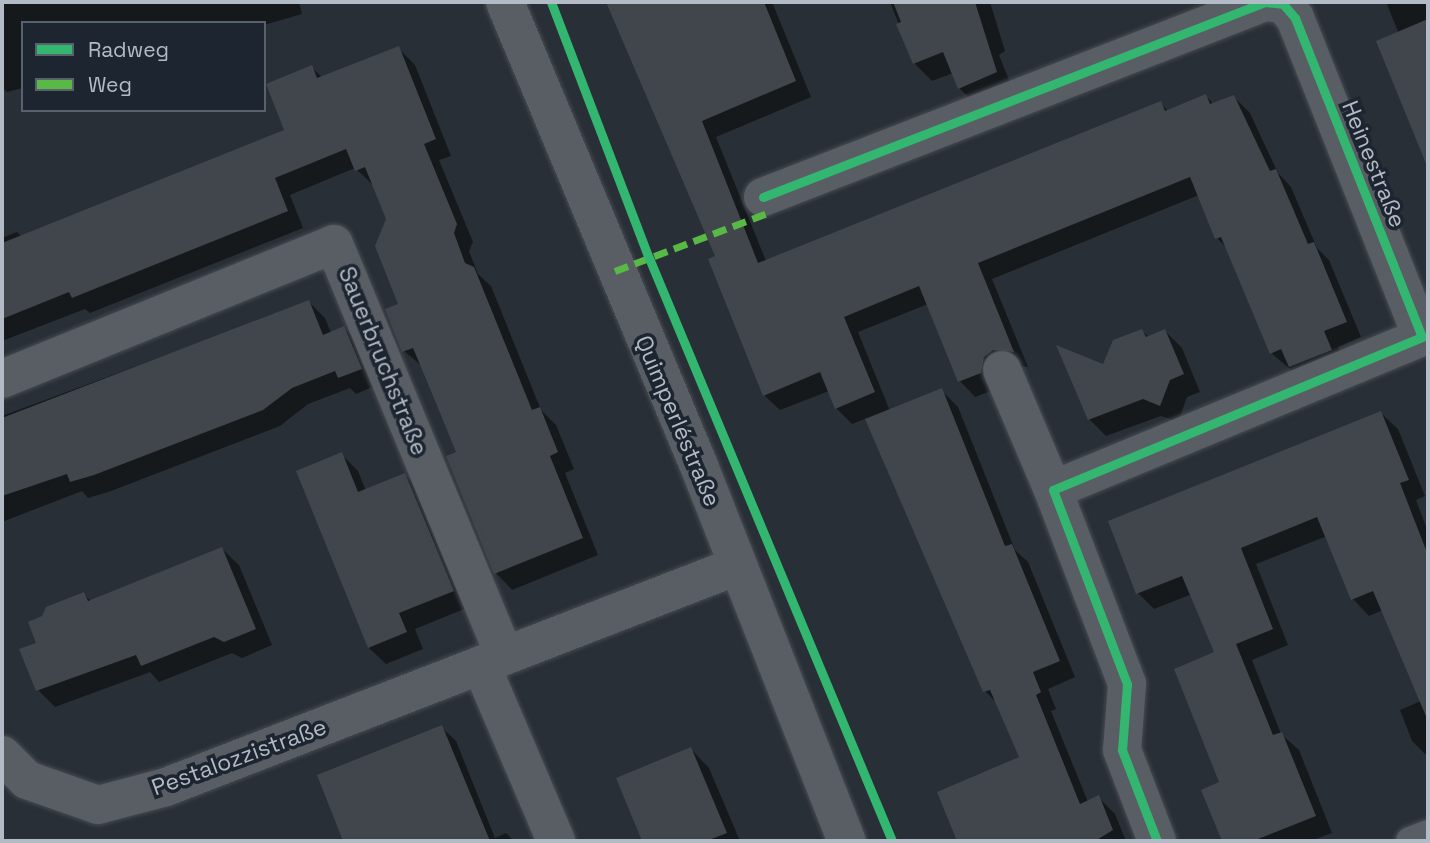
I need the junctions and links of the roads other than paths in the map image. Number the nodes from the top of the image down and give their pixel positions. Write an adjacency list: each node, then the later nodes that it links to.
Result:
1 (505, 2): 7 (street, Quimperléstraße)
2 (763, 197): 3 (street, Heinestraße)
3 (1425, 344): 6 (street, Heinestraße)
4 (1002, 370): 6 (street)
5 (2, 379): 8 (street, Sauerbruchstraße)
6 (1053, 490): 13 (street)
7 (737, 566): 8 (street, Pestalozzistraße); 12 (street, Quimperléstraße)
8 (492, 660): 9 (street, Pestalozzistraße); 11 (street)
9 (2, 755)
10 (1428, 834): 14 (lane)
11 (556, 841)
12 (846, 841)
13 (1157, 841)
14 (1410, 841)

